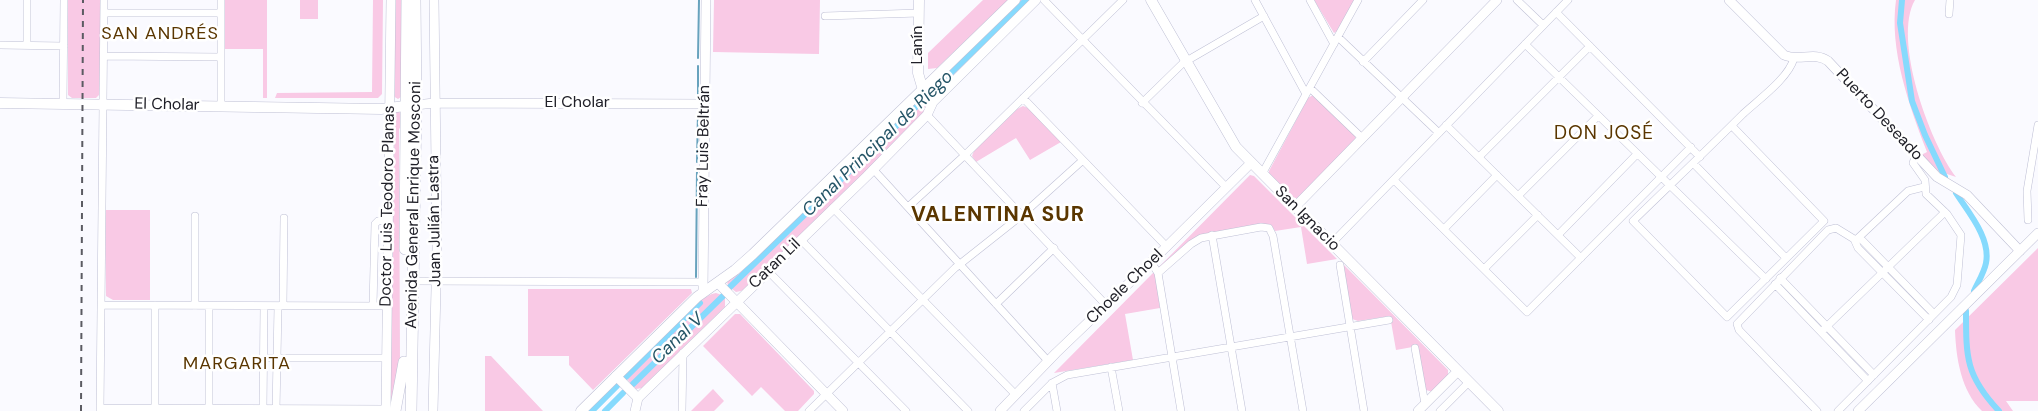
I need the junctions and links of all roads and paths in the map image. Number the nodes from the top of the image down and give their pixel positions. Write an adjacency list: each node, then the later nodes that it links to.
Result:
1 (27, 0): 37 (street)
2 (64, 0): 38 (street)
3 (104, 0): 26 (street)
4 (220, 0): 27 (street)
5 (391, 0): 58 (street, Doctor Luis Teodoro Planas)
6 (407, 0): 57 (highway, Avenida General Enrique Mosconi)
7 (415, 0): 57 (highway, Avenida General Enrique Mosconi)
8 (434, 0): 51 (street, Juan Julián Lastra)
9 (706, 0): 55 (street, Fray Luis Beltrán)
10 (919, 0): 28 (main road, Lanín)
11 (1015, 0): 46 (main road)
12 (1036, 0): 59 (street, Catan Lil)
13 (1044, 0): 33 (street)
14 (1123, 0): 33 (street)
15 (1151, 0): 43 (main road, San Ignacio)
16 (1255, 0): 31 (street)
17 (1310, 0): 34 (street)
18 (1358, 0): 34 (street)
19 (1423, 0): 44 (street)
20 (1497, 0): 49 (street)
21 (1517, 0): 32 (street)
22 (1568, 0): 25 (street)
23 (1729, 0): 42 (street)
24 (1950, 0): 29 (street)
25 (1556, 12): 32 (street); 39 (street)
26 (104, 13): 27 (street); 40 (street)
27 (220, 13): 41 (street)
28 (918, 13): 30 (street); 46 (main road, Lanín)
29 (1949, 14)
30 (824, 16)
31 (1264, 16): 43 (street); 47 (street)
32 (1543, 25): 35 (street)
33 (1082, 40): 48 (street); 52 (street)
34 (1336, 41): 44 (street); 47 (street)
35 (1525, 44): 45 (street); 62 (street)
36 (0, 45): 37 (street)
37 (27, 45): 38 (street)
38 (64, 46): 53 (street)
39 (1590, 46): 45 (street); 66 (street)
40 (104, 56): 41 (street); 54 (street)
41 (220, 57): 56 (street)
42 (1794, 58): 63 (street); 68 (street, Puerto Deseado)
43 (1186, 61): 52 (street); 73 (main road, San Ignacio)
44 (1363, 62): 49 (street)
45 (1558, 77): 60 (street); 71 (street)
46 (922, 90): 117 (main road)
47 (1308, 91): 65 (street); 76 (street)
48 (1023, 98): 69 (street); 72 (street)
49 (1401, 98): 64 (street); 65 (street)
50 (0, 103): 53 (main road, El Cholar)
51 (434, 103): 55 (street, El Cholar); 57 (street, El Cholar); 115 (street, Juan Julián Lastra)
52 (1142, 103): 81 (street)
53 (63, 104): 54 (main road, El Cholar)
54 (102, 104): 56 (main road, El Cholar); 122 (street)
55 (705, 104): 118 (street, Fray Luis Beltrán)
56 (220, 105): 58 (main road, El Cholar)
57 (411, 105): 58 (main road, El Cholar); 114 (highway, Avenida General Enrique Mosconi); 147 (highway, Avenida General Enrique Mosconi)
58 (390, 106): 92 (street, Doctor Luis Teodoro Planas)
59 (926, 115): 69 (street); 75 (street, Catan Lil)
60 (1598, 116): 67 (street); 83 (street)
61 (2038, 125): 93 (street)
62 (1446, 126): 64 (street); 71 (street)
63 (1732, 126): 70 (street); 105 (street)
64 (1438, 134): 79 (street)
65 (1362, 138): 85 (street)
66 (1691, 148): 70 (street); 78 (street)
67 (1638, 154): 78 (street); 97 (street)
68 (1916, 154): 82 (street); 103 (street, Puerto Deseado)
69 (965, 155): 84 (street); 88 (street)
70 (1700, 157): 74 (street)
71 (1479, 158): 77 (street)
72 (1083, 160): 88 (street); 101 (street)
73 (1251, 163): 76 (main road, San Ignacio); 81 (street, Choele Choel)
74 (1693, 164): 80 (street); 105 (street)
75 (873, 169): 84 (street); 86 (street, Catan Lil)
76 (1262, 174): 85 (main road, San Ignacio)
77 (1497, 175): 83 (street); 94 (street)
78 (1661, 177): 80 (street); 104 (street)
79 (1394, 180): 94 (street); 100 (street)
80 (1670, 186): 113 (street); 113 (street)
81 (1226, 187): 101 (street, Choele Choel)
82 (1924, 187): 87 (street); 98 (street)
83 (1518, 196): 89 (street)
84 (908, 207): 107 (street)
85 (1295, 207): 100 (main road, San Ignacio)
86 (834, 208): 99 (street, Catan Lil); 119 (street)
87 (1945, 212): 110 (street); 131 (street)
88 (1022, 215): 102 (street); 107 (street)
89 (1538, 215): 97 (street); 109 (street)
90 (195, 216): 124 (street)
91 (284, 218): 127 (street)
92 (388, 220): 128 (street); 129 (street, Doctor Luis Teodoro Planas)
93 (2028, 220)
94 (1444, 229): 109 (street)
95 (2038, 233): 103 (street)
96 (1212, 235): 112 (street, Choele Choel); 138 (street, Choele Choel); 139 (street)
97 (1558, 235): 104 (street)
98 (1857, 238): 110 (street); 116 (street)
99 (800, 240): 111 (street, Catan Lil); 136 (street)
100 (1332, 243): 150 (main road, San Ignacio)
101 (1167, 247): 106 (street, Choele Choel)
102 (1054, 248): 121 (street); 130 (street)
103 (2020, 251): 189 (street)
104 (1581, 258): 109 (street)
105 (1786, 258): 113 (street)
106 (1151, 262): 112 (street); 130 (street, Choele Choel)
107 (960, 264): 119 (street); 121 (street)
108 (1340, 265): 134 (street)
109 (1484, 269)
110 (1885, 270): 131 (street); 133 (street); 135 (street)
111 (768, 271): 120 (street, Catan Lil); 148 (street)
112 (1158, 273): 142 (street)
113 (1766, 279)
114 (412, 281): 115 (street); 167 (highway, Avenida General Enrique Mosconi)
115 (436, 281): 118 (street); 168 (street, Juan Julián Lastra)
116 (1778, 281): 135 (street); 137 (street); 187 (street)
117 (718, 282): 118 (main road); 120 (street)
118 (703, 287): 152 (main road)
119 (923, 300): 136 (street); 157 (street)
120 (736, 302): 141 (street, Catan Lil); 156 (street)
121 (996, 304): 146 (street)
122 (101, 305): 123 (street); 160 (street)
123 (154, 305): 124 (street); 161 (street)
124 (195, 306): 125 (street)
125 (209, 306): 126 (street); 162 (street)
126 (264, 306): 127 (street); 143 (street)
127 (280, 306): 128 (street); 144 (street)
128 (373, 306): 129 (street)
129 (387, 306): 145 (street, Doctor Luis Teodoro Planas)
130 (1107, 306): 146 (street, Choele Choel)
131 (1934, 314): 133 (street)
132 (1389, 320): 134 (street)
133 (1929, 320): 151 (street)
134 (1350, 326): 138 (street); 183 (street)
135 (1826, 326): 137 (street); 151 (street)
136 (890, 331): 148 (street); 175 (street)
137 (1821, 332): 153 (street)
138 (1290, 336): 139 (street); 182 (street)
139 (1231, 347): 142 (street); 181 (street)
140 (1415, 348): 159 (street)
141 (683, 353): 158 (street, Catan Lil); 171 (street)
142 (1171, 357): 149 (street); 180 (street)
143 (263, 358): 144 (street); 163 (street)
144 (277, 358): 145 (street); 164 (street)
145 (386, 358): 165 (street, Doctor Luis Teodoro Planas)
146 (1048, 361): 157 (street, Choele Choel)
147 (404, 362): 165 (highway); 166 (highway, Avenida General Enrique Mosconi)
148 (859, 363): 156 (street); 174 (street)
149 (1111, 367): 155 (street); 179 (street)
150 (1458, 371): 154 (main road, San Ignacio); 159 (street)
151 (1874, 375): 153 (street)
152 (616, 376): 158 (street); 169 (main road)
153 (1868, 381): 188 (street)
154 (1469, 382): 185 (street); 186 (main road, San Ignacio)
155 (1052, 383): 177 (street); 178 (street)
156 (826, 394): 172 (street); 173 (street)
157 (1016, 395): 176 (street, Choele Choel)
158 (638, 398): 170 (street)
159 (1425, 404): 184 (street)
160 (100, 410): 161 (street)
161 (155, 410): 162 (street)
162 (209, 410): 163 (street)
163 (263, 410): 164 (street)
164 (276, 410): 165 (street)
165 (389, 410)
166 (404, 411)
167 (411, 411)
168 (433, 411)
169 (581, 411)
170 (635, 411)
171 (682, 411)
172 (809, 411)
173 (843, 411)
174 (906, 411)
175 (968, 411)
176 (1000, 411)
177 (1024, 411)
178 (1057, 411)
179 (1119, 411)
180 (1181, 411)
181 (1242, 411)
182 (1303, 411)
183 (1364, 411)
184 (1418, 411)
185 (1440, 411)
186 (1498, 411)
187 (1817, 411)
188 (1838, 411)
189 (1858, 411)

